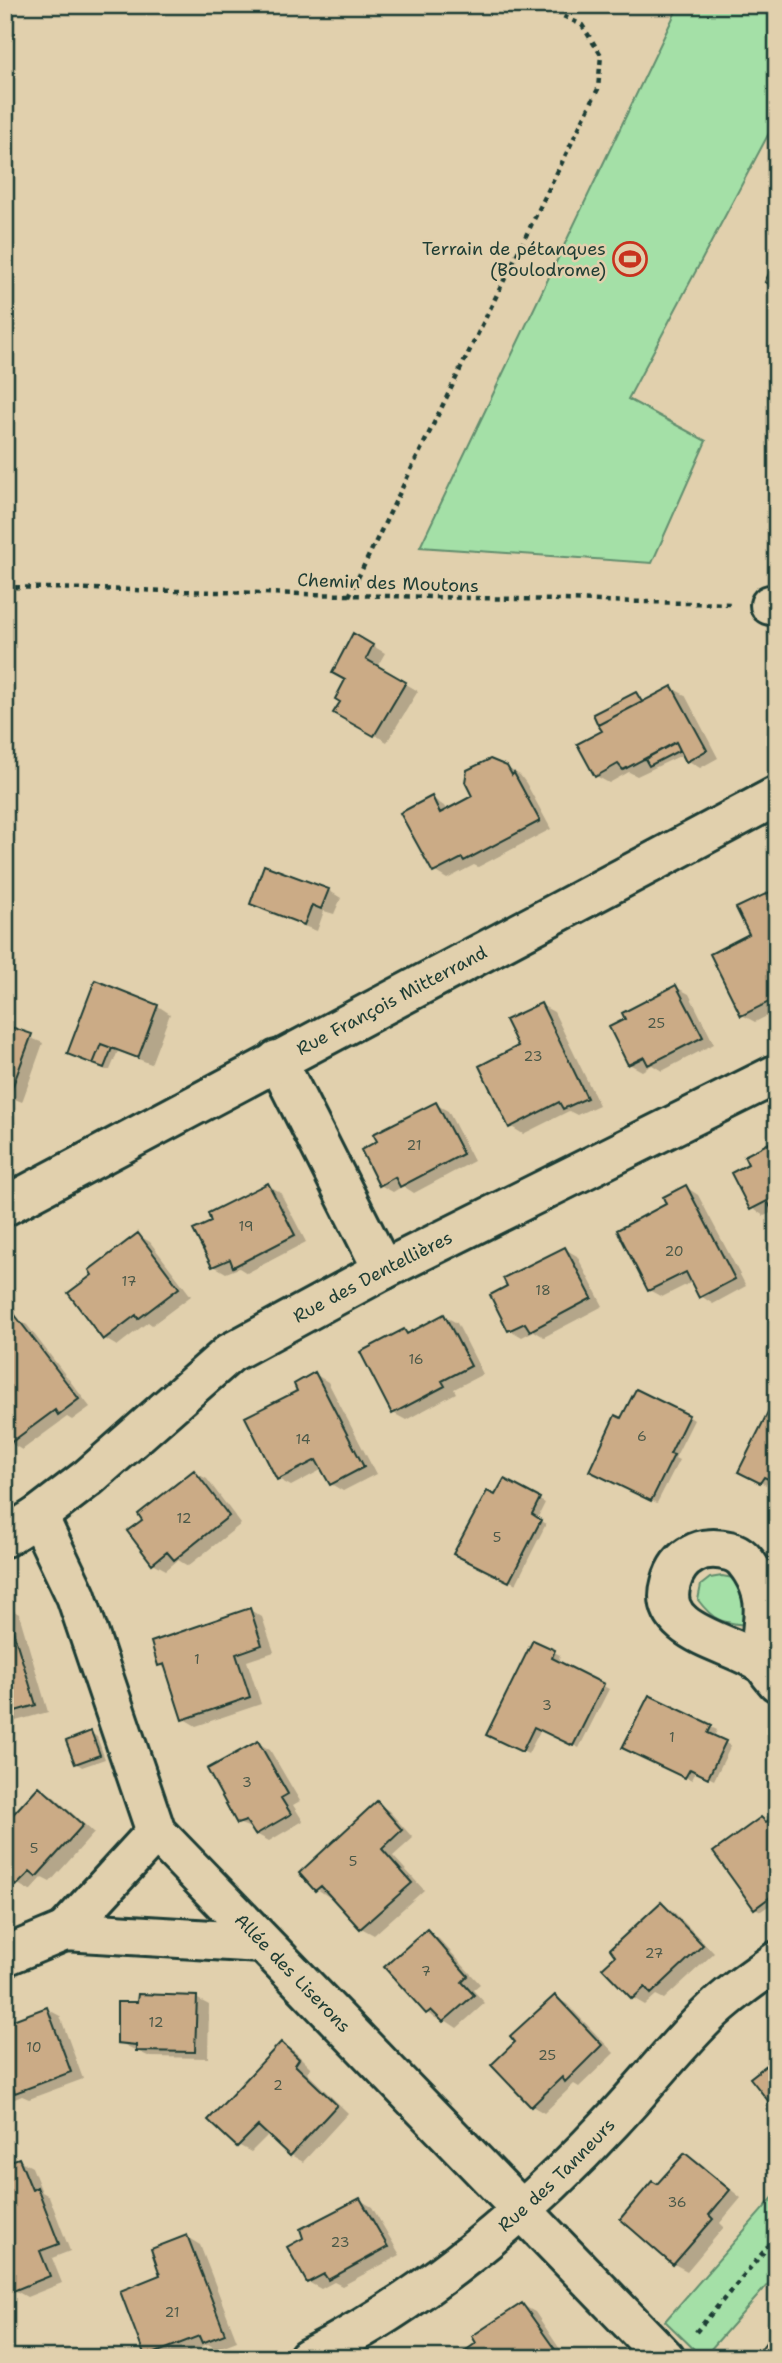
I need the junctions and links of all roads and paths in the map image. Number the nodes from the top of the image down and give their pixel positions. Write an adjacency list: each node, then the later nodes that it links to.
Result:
1 (540, 5): 3 (path)
2 (5, 587): 3 (path, Chemin des Moutons)
3 (349, 596): 4 (path, Chemin des Moutons)
4 (774, 605)
5 (777, 796): 6 (street, Rue François Mitterrand)
6 (277, 1060): 8 (street, Rue François Mitterrand); 9 (street)
7 (777, 1074): 9 (street, Rue des Dentellières)
8 (5, 1206)
9 (383, 1270): 10 (street, Rue des Dentellières)
10 (38, 1516): 11 (street, Rue des Dentellières); 12 (street, Allée des Liserons)
11 (5, 1537)
12 (156, 1832): 13 (street); 14 (street, Allée des Liserons)
13 (65, 1931): 14 (street); 15 (street)
14 (261, 1943): 17 (street, Allée des Liserons)
15 (5, 1956)
16 (777, 1961): 17 (street, Rue des Tanneurs)
17 (523, 2210): 19 (street, Allée des Liserons); 20 (street, Rue des Tanneurs)
18 (777, 2236): 19 (path)
19 (678, 2348)
20 (308, 2358)

